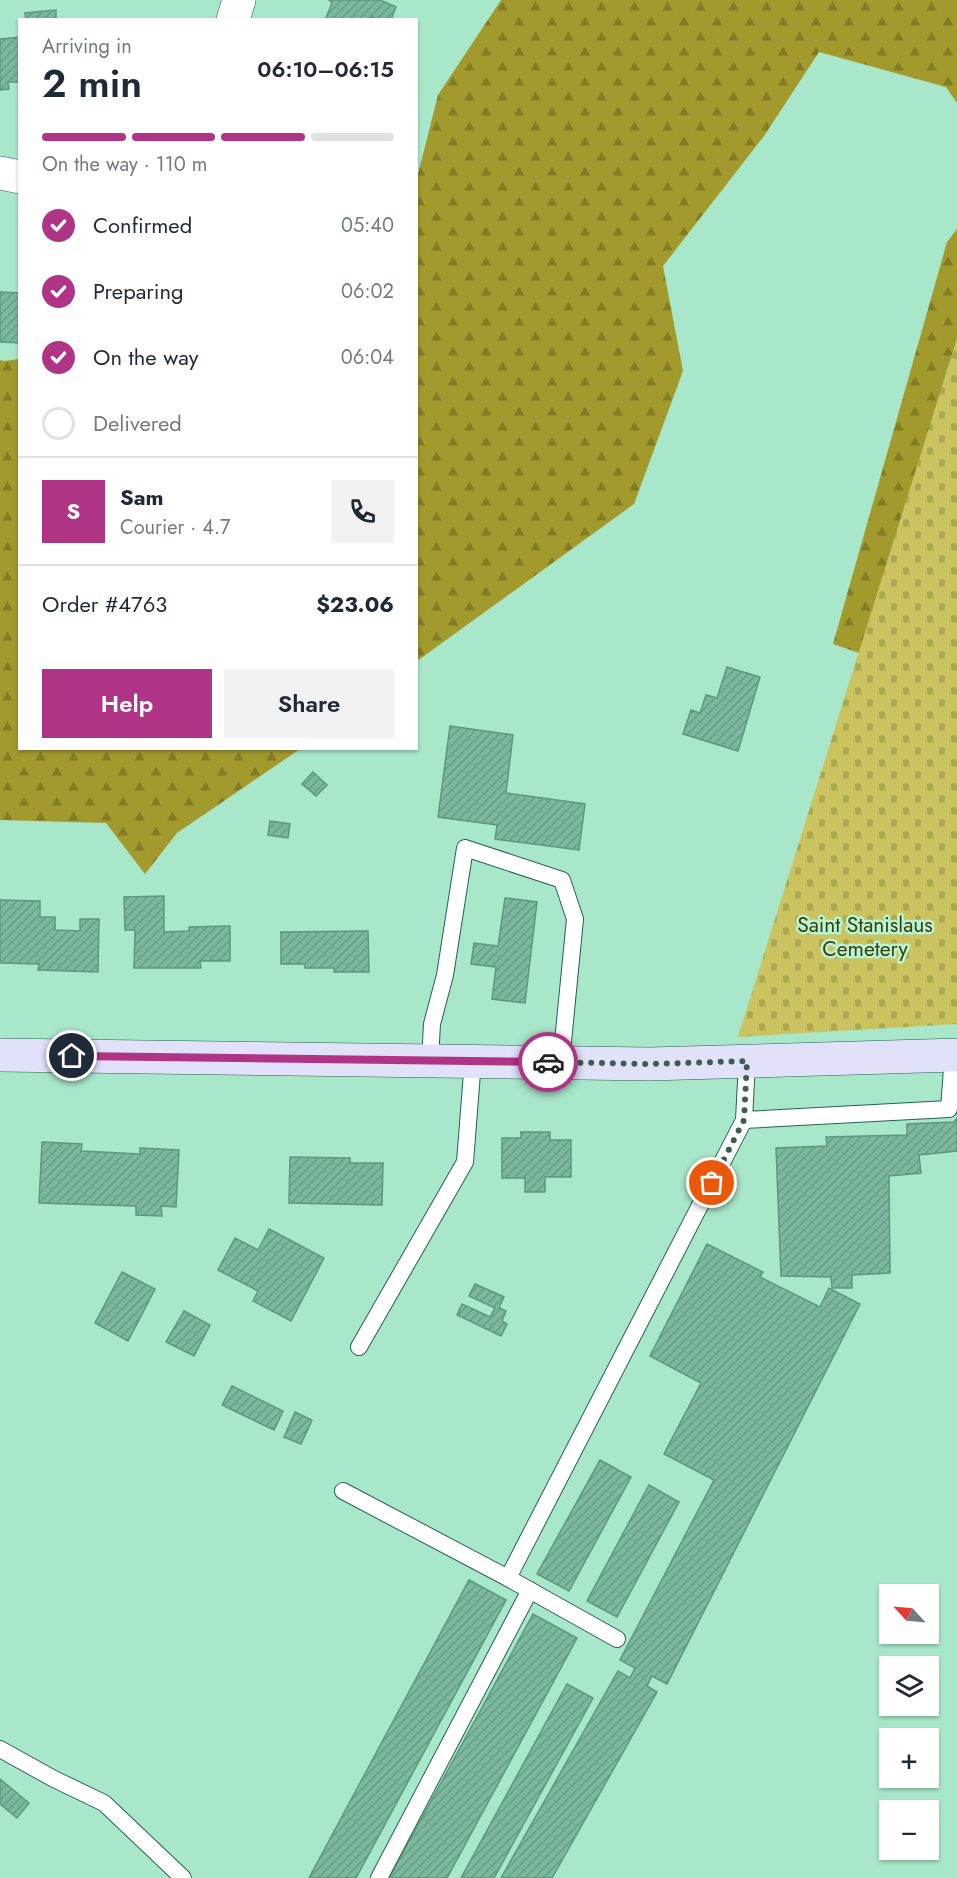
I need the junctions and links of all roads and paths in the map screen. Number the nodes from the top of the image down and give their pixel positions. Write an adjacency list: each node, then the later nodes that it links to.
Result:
1 (239, 0): 2 (street)
2 (234, 18)
3 (0, 173): 4 (street)
4 (18, 177)
5 (0, 1055): 7 (main road)
6 (955, 1055): 9 (main road); 11 (lane)
7 (430, 1060): 8 (main road); 10 (lane)
8 (473, 1060): 10 (main road); 12 (lane)
9 (747, 1061): 10 (main road); 11 (lane)
10 (561, 1062)
11 (744, 1120): 14 (lane)
12 (359, 1347)
13 (343, 1491): 14 (lane)
14 (508, 1578): 15 (lane)
15 (530, 1590): 16 (lane); 19 (lane)
16 (617, 1640)
17 (0, 1749): 18 (lane)
18 (183, 1878)
19 (379, 1878)

